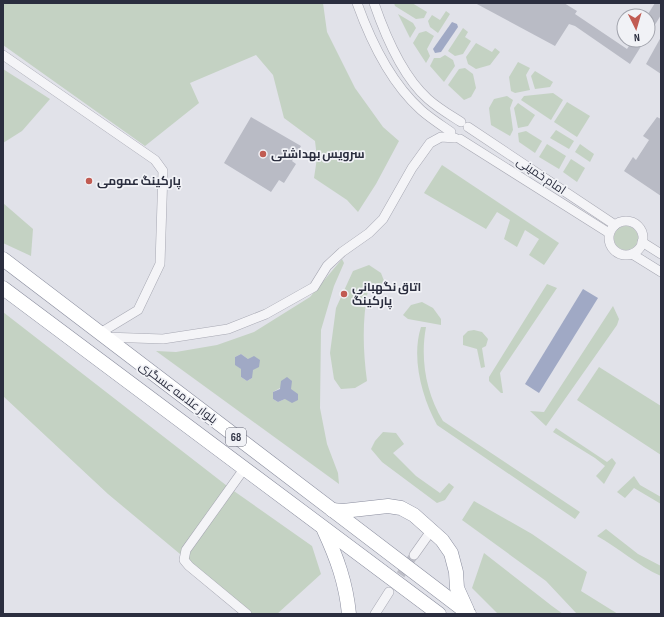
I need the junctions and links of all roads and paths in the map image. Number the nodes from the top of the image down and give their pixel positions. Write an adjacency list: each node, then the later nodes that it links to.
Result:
1 (357, 3): 5 (street, امام خمینی)
2 (374, 3): 4 (street, امام خمینی)
3 (3, 55): 15 (street)
4 (464, 124): 5 (street); 5 (street); 6 (street, امام خمینی)
5 (455, 136): 7 (street, امام خمینی); 15 (street)
6 (615, 225): 7 (street); 8 (street)
7 (609, 233): 9 (street)
8 (642, 242): 9 (street); 10 (street)
9 (632, 254): 13 (street)
10 (661, 254)
11 (3, 259): 12 (highway, بلوار علامه عسگری / 68)
12 (18, 270): 14 (highway); 15 (highway, بلوار علامه عسگری / 68)
13 (661, 272)
14 (3, 288): 16 (highway, بلوار علامه عسگری / 68)
15 (103, 335): 17 (highway, بلوار علامه عسگری / 68)
16 (244, 469): 18 (highway, بلوار علامه عسگری / 68); 22 (street)
17 (332, 510): 19 (highway); 26 (highway, بلوار علامه عسگری / 68)
18 (323, 528): 23 (highway); 25 (highway, بلوار علامه عسگری / 68)
19 (431, 532): 20 (street); 26 (highway)
20 (414, 555)
21 (389, 592): 24 (street)
22 (247, 614)
23 (349, 614)
24 (375, 614)
25 (439, 614)
26 (469, 614)

